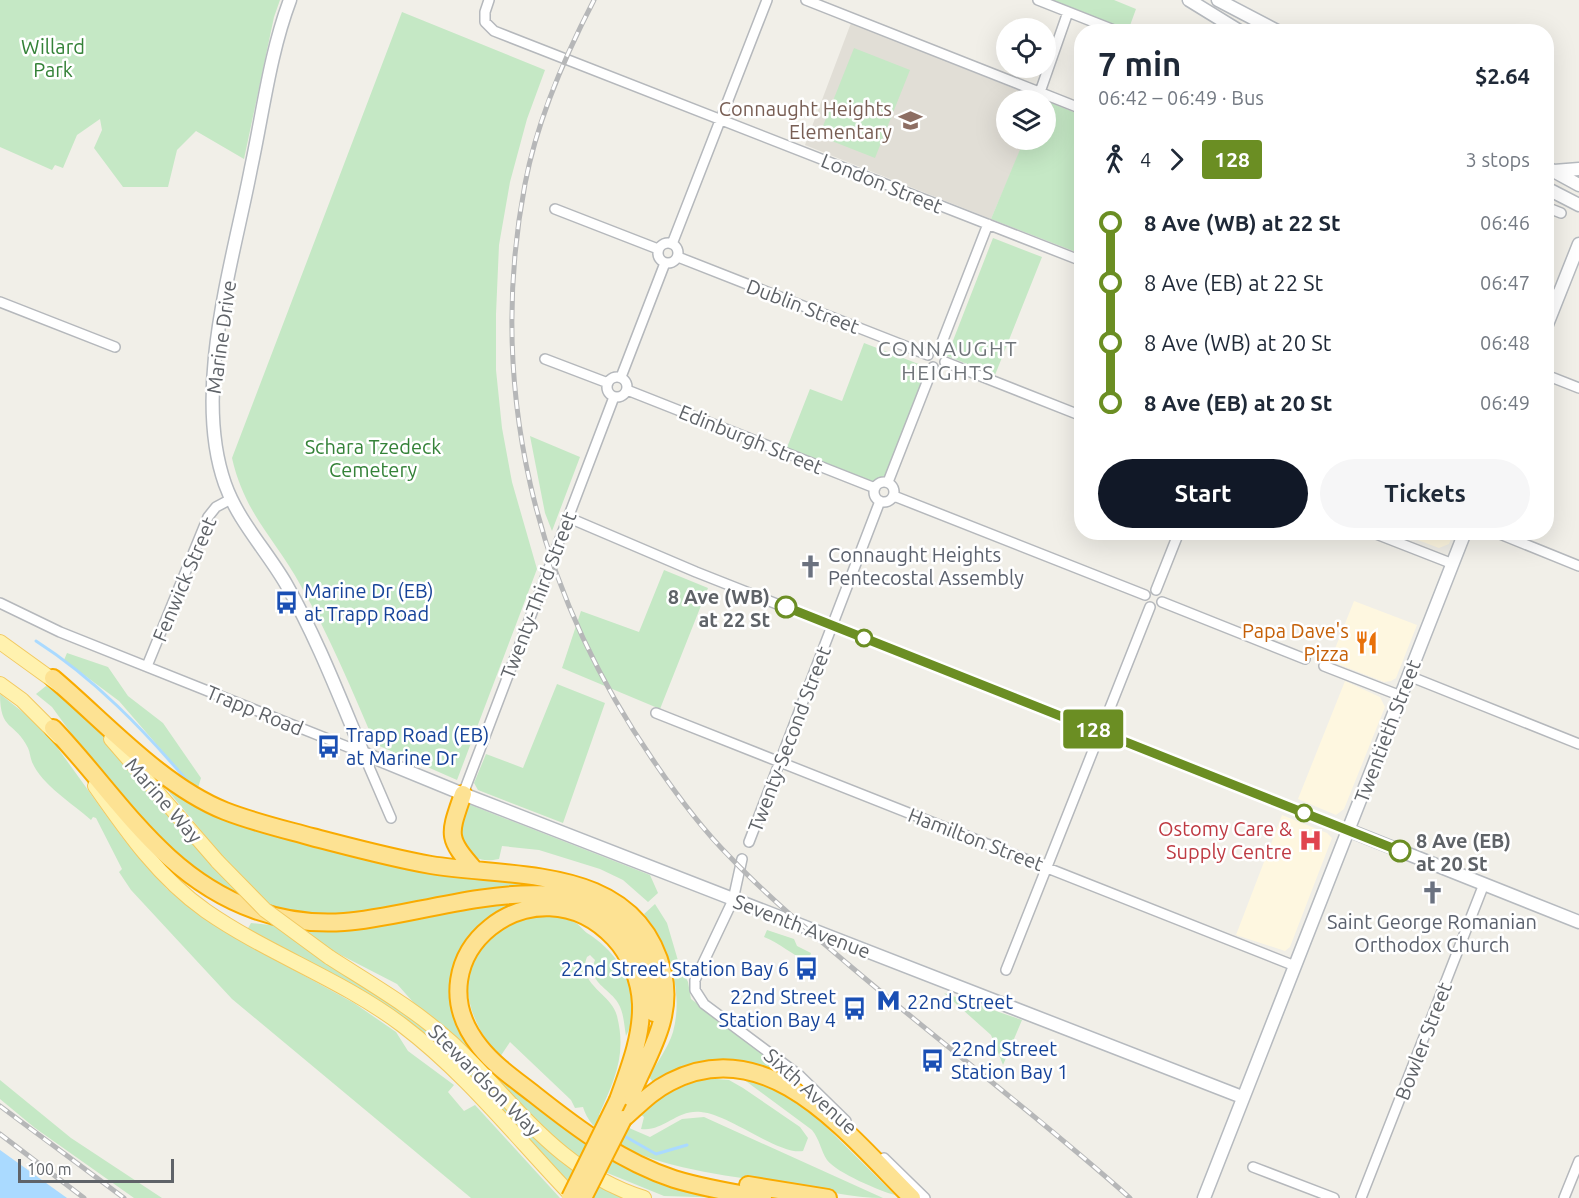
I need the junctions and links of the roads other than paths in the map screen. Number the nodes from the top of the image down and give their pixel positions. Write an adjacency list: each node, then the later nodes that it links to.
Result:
1 (290, 0): 51 (street, Marine Drive)
2 (489, 0): 16 (street, London Street)
3 (767, 0): 16 (street)
4 (806, 0): 12 (street)
5 (1038, 0): 8 (street)
6 (1189, 0): 10 (street)
7 (1218, 0): 11 (street)
8 (1068, 12): 9 (street); 13 (street)
9 (1099, 24)
10 (1227, 24)
11 (1264, 24)
12 (1035, 90)
13 (1041, 90)
14 (1056, 98): 15 (street)
15 (1074, 106)
16 (721, 119): 26 (street, London Street); 27 (street)
17 (1554, 169): 18 (street)
18 (1579, 169)
19 (1554, 171): 20 (street)
20 (1579, 185)
21 (1554, 192): 22 (street)
22 (1579, 205)
23 (555, 209): 29 (street)
24 (1554, 210): 25 (street)
25 (1561, 213)
26 (988, 224): 31 (street, London Street); 36 (street)
27 (672, 244): 29 (street); 30 (street)
28 (1579, 244): 33 (street)
29 (658, 249): 32 (street)
30 (678, 257): 32 (street); 37 (street, Dublin Street)
31 (1074, 258)
32 (665, 263): 41 (street)
33 (1554, 290)
34 (0, 302): 35 (street)
35 (115, 346)
36 (939, 350): 37 (street); 39 (street)
37 (928, 356): 40 (street)
38 (545, 359): 43 (street)
39 (945, 362): 40 (street); 47 (street)
40 (933, 367): 48 (street)
41 (621, 377): 43 (street); 45 (street)
42 (1554, 378): 44 (street)
43 (608, 383): 46 (street)
44 (1579, 388)
45 (627, 390): 46 (street); 49 (street, Edinburgh Street)
46 (614, 397): 53 (street, Twenty-Third Street)
47 (1074, 413)
48 (888, 483): 49 (street); 50 (street)
49 (875, 488): 52 (street)
50 (894, 496): 52 (street); 61 (street)
51 (231, 499): 68 (street, Fenwick Street); 78 (street, Marine Drive)
52 (880, 501): 65 (street, Twenty-Second Street)
53 (567, 517): 65 (street); 80 (street, Twenty-Third Street)
54 (1176, 540): 60 (street)
55 (1389, 540): 58 (street)
56 (1462, 540): 58 (street, Twentieth Street)
57 (1515, 540): 59 (street)
58 (1453, 564): 70 (street, Twentieth Street)
59 (1579, 566)
60 (1156, 590): 61 (street); 62 (street)
61 (1145, 595): 64 (street)
62 (1162, 602): 64 (street); 67 (street)
63 (0, 603): 68 (street, Trapp Road)
64 (1150, 607): 76 (street)
65 (833, 626): 76 (street); 79 (street, Twenty-Second Street)
66 (0, 642): 71 (main road, Marine Way)
67 (1305, 659)
68 (147, 666): 78 (street, Trapp Road)
69 (1324, 666): 73 (street)
70 (1409, 676): 73 (street, Twentieth Street); 77 (street)
71 (53, 678): 86 (highway); 90 (main road, Marine Way, bridge)
72 (0, 684): 75 (main road)
73 (1401, 696): 82 (street, Twentieth Street)
74 (656, 712): 79 (street, Hamilton Street)
75 (53, 728): 94 (highway); 98 (main road, Stewardson Way)
76 (1100, 732): 82 (street); 85 (street)
77 (1579, 744)
78 (363, 753): 80 (street, Seventh Avenue); 81 (street, Marine Drive)
79 (779, 763): 83 (street, Twenty-Second Street); 85 (street, Hamilton Street)
80 (463, 795): 86 (highway); 88 (street, Seventh Avenue)
81 (391, 818)
82 (1348, 830): 87 (street); 91 (street, Twentieth Street)
83 (749, 842)
84 (742, 859): 88 (street)
85 (1047, 867): 91 (street, Hamilton Street); 92 (street)
86 (475, 870): 94 (highway)
87 (1484, 884): 89 (street); 107 (street, Bowler Street)
88 (733, 900): 93 (street, Seventh Avenue); 104 (street, Sixth Avenue)
89 (1579, 922)
90 (329, 957): 100 (main road, Stewardson Way)
91 (1295, 966): 93 (street, Twentieth Street)
92 (1006, 970)
93 (1242, 1097): 105 (street, Twentieth Street)
94 (625, 1109): 95 (highway); 98 (highway, bridge); 99 (highway, bridge); 103 (highway)
95 (627, 1158): 101 (highway); 102 (highway)
96 (1579, 1161): 108 (street)
97 (1253, 1167): 106 (street)
98 (572, 1198)
99 (583, 1198)
100 (644, 1198)
101 (763, 1198)
102 (828, 1198)
103 (912, 1198)
104 (925, 1198)
105 (1204, 1198)
106 (1334, 1198)
107 (1361, 1198)
108 (1564, 1198)

